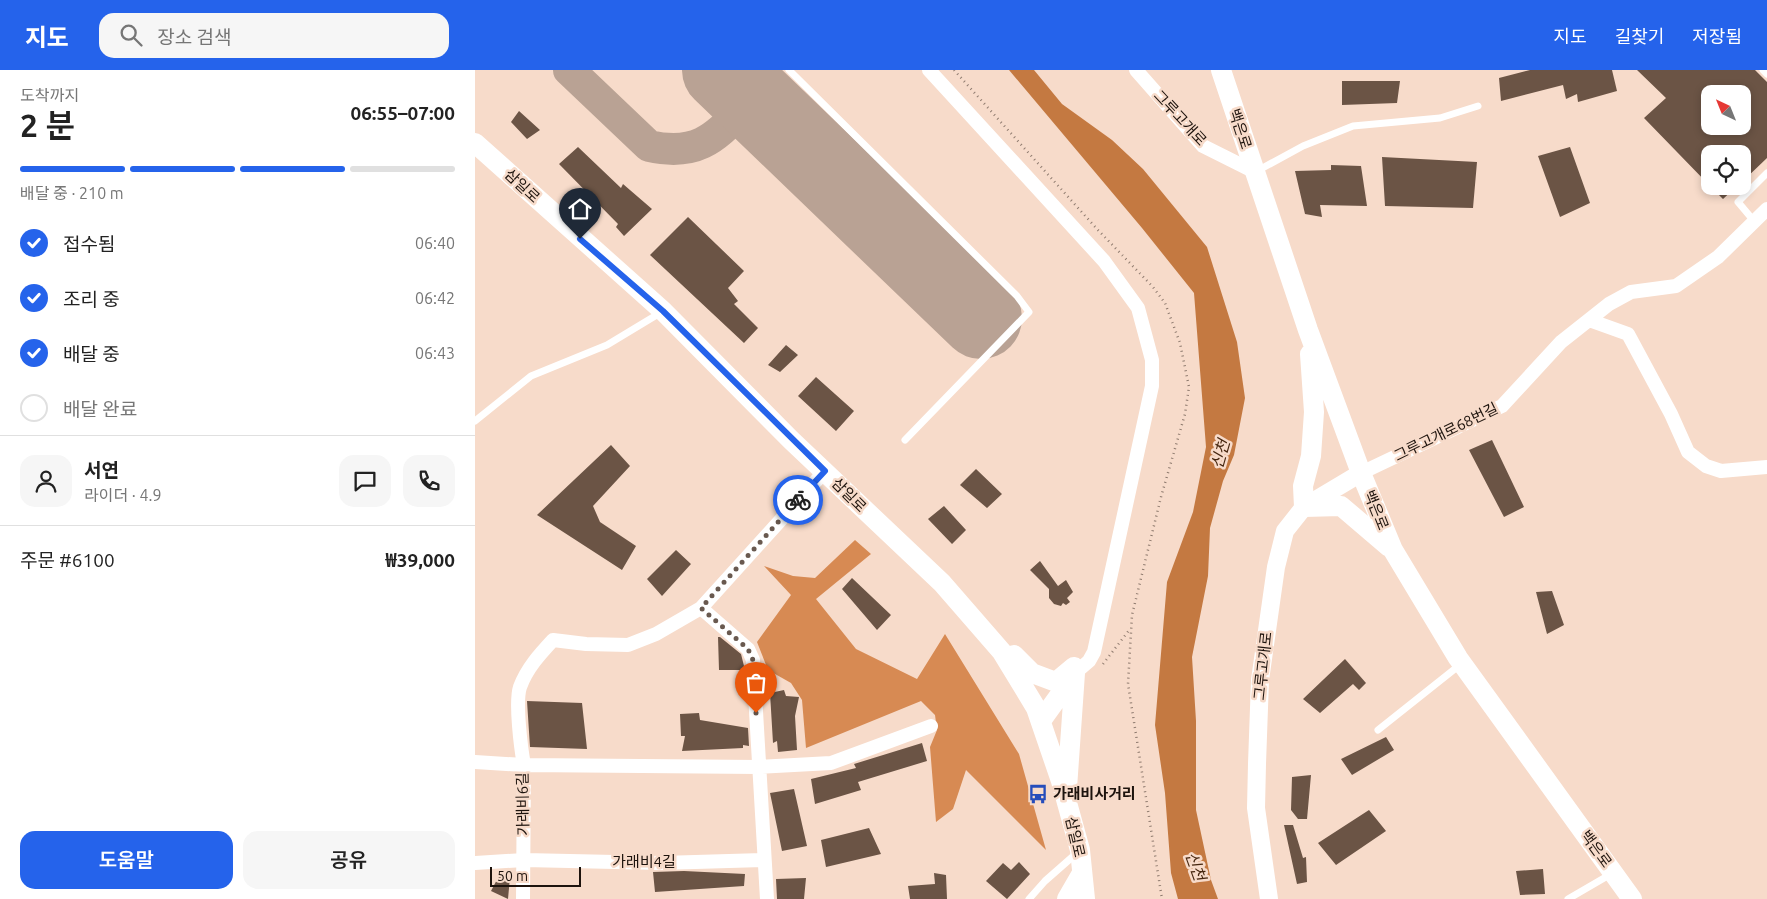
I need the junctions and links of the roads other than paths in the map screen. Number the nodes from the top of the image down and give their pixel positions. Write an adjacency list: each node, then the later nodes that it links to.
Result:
1 (789, 70): 19 (lane)
2 (929, 70): 28 (street)
3 (1136, 70): 9 (street, 그루고개로)
4 (1221, 70): 9 (main road, 백은로)
5 (1763, 70): 6 (lane)
6 (1767, 74)
7 (1478, 106): 9 (lane)
8 (475, 143): 13 (main road, 삼일로)
9 (1255, 172): 15 (main road, 백은로)
10 (1767, 173): 12 (lane)
11 (1767, 208): 12 (street, 그루고개로68번길)
12 (1754, 221): 14 (street, 그루고개로68번길)
13 (663, 311): 17 (lane); 21 (main road, 삼일로)
14 (1589, 320): 20 (street); 22 (street, 그루고개로68번길)
15 (1308, 330): 22 (main road, 백은로); 23 (main road)
16 (475, 412): 17 (lane)
17 (484, 412): 18 (lane)
18 (475, 421)
19 (905, 440)
20 (1767, 467)
21 (825, 471): 25 (street); 26 (main road, 삼일로)
22 (1361, 473): 23 (street, 그루고개로); 24 (main road, 백은로)
23 (1304, 507): 24 (main road); 47 (street, 그루고개로)
24 (1393, 550): 27 (main road, 백은로)
25 (701, 608): 33 (street); 34 (street)
26 (981, 626): 28 (main road); 29 (main road, 삼일로)
27 (1462, 664): 31 (lane); 41 (main road, 백은로)
28 (1075, 670): 29 (main road); 35 (main road)
29 (1041, 721): 35 (main road, 삼일로)
30 (931, 726): 34 (street)
31 (1378, 730)
32 (475, 762): 33 (street, 가래비6길)
33 (524, 765): 34 (street); 37 (street, 가래비6길)
34 (759, 767): 38 (street)
35 (1066, 800): 36 (main road, 삼일로)
36 (1080, 850): 40 (main road, 삼일로); 44 (lane)
37 (524, 860): 38 (street, 가래비4길); 39 (street); 42 (street, 가래비6길)
38 (763, 860): 43 (street)
39 (475, 863)
40 (1082, 873): 45 (main road); 46 (main road, 삼일로)
41 (1613, 873): 48 (lane); 49 (main road, 백은로)
42 (523, 899)
43 (767, 899)
44 (1029, 899)
45 (1067, 899)
46 (1085, 899)
47 (1269, 899)
48 (1568, 899)
49 (1632, 899)

